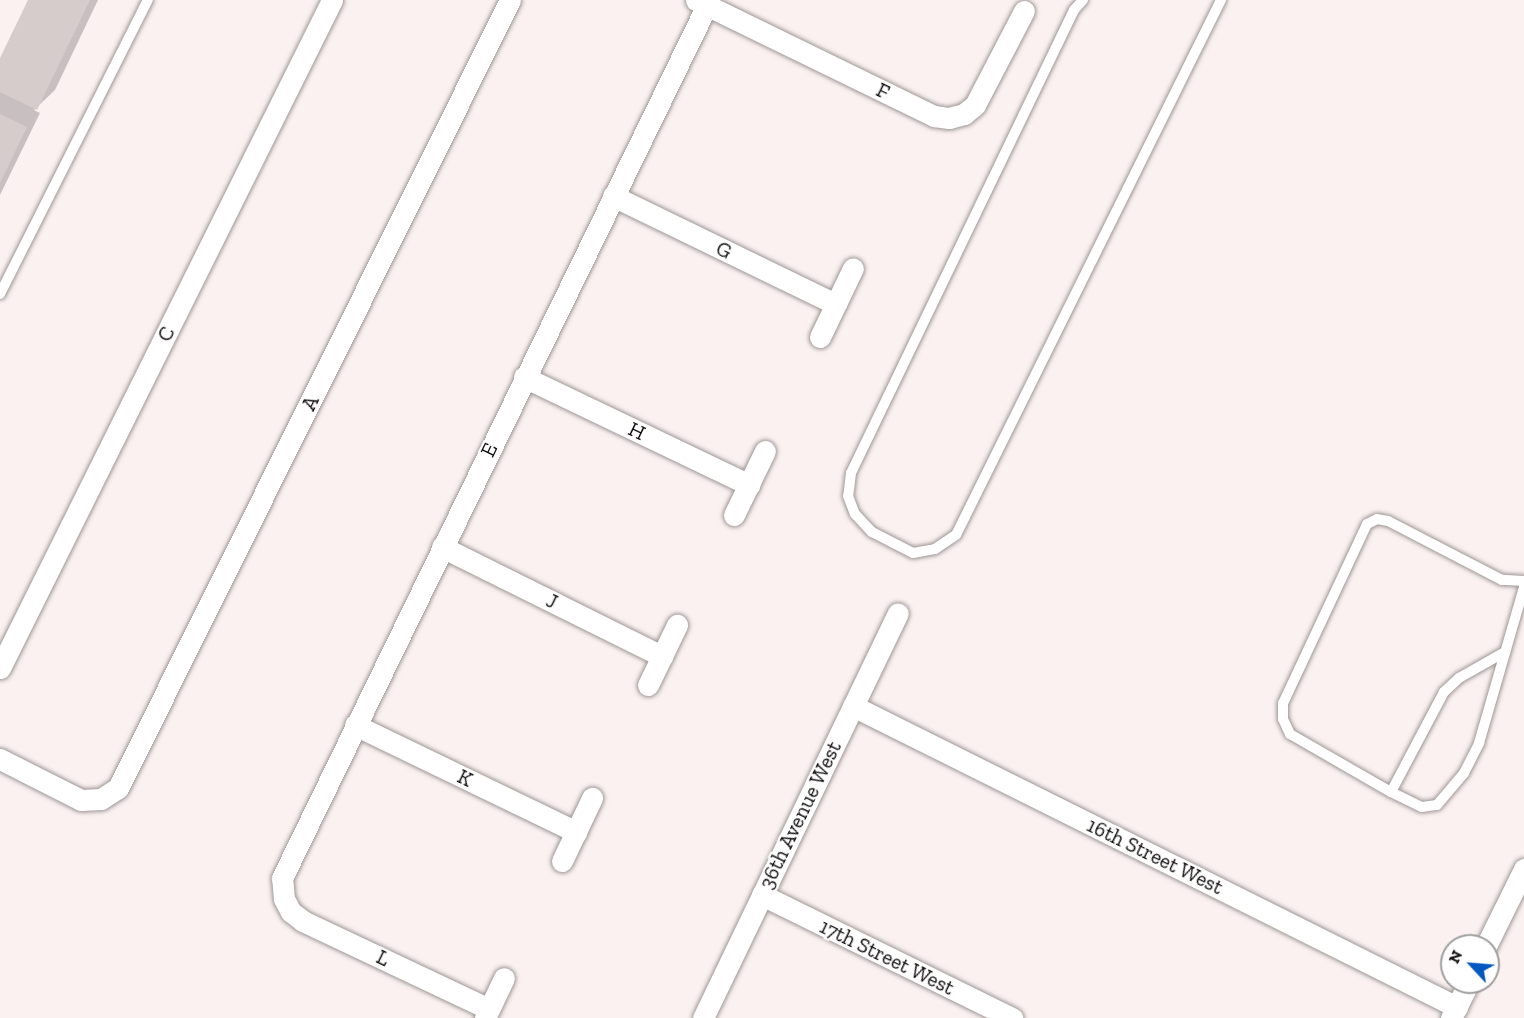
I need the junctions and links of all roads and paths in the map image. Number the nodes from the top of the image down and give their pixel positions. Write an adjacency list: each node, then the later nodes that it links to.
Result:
1 (148, 0): 10 (lane)
2 (332, 0): 24 (street, C)
3 (510, 0): 28 (street, A)
4 (1083, 0): 5 (lane)
5 (1221, 0)
6 (702, 3): 7 (street, F); 8 (street, E)
7 (1024, 11)
8 (612, 196): 11 (street, G); 13 (street, E)
9 (853, 268): 11 (street)
10 (0, 294)
11 (837, 302): 12 (street)
12 (820, 337)
13 (524, 377): 15 (street, H); 17 (street, E)
14 (765, 451): 15 (street)
15 (749, 485): 16 (street)
16 (734, 515)
17 (442, 547): 23 (street, J); 27 (street, E)
18 (1524, 581): 29 (lane)
19 (1524, 587): 22 (lane)
20 (897, 613): 26 (street, 36th Avenue West)
21 (677, 625): 23 (street)
22 (1505, 652): 29 (lane); 29 (lane)
23 (662, 656): 25 (street)
24 (0, 668)
25 (648, 685)
26 (853, 706): 34 (street, 36th Avenue West); 39 (street, 16th Street West)
27 (355, 725): 31 (street, K); 35 (street, E)
28 (0, 759)
29 (1391, 792)
30 (592, 798): 31 (street)
31 (576, 832): 32 (street)
32 (561, 861)
33 (1524, 869): 36 (street)
34 (762, 895): 41 (street, 36th Avenue West); 42 (street, 17th Street West)
35 (284, 899): 40 (street, L)
36 (1492, 934)
37 (504, 978): 40 (street, L)
38 (1463, 994): 39 (street)
39 (1454, 1012)
40 (487, 1014)
41 (703, 1018)
42 (1012, 1018)

